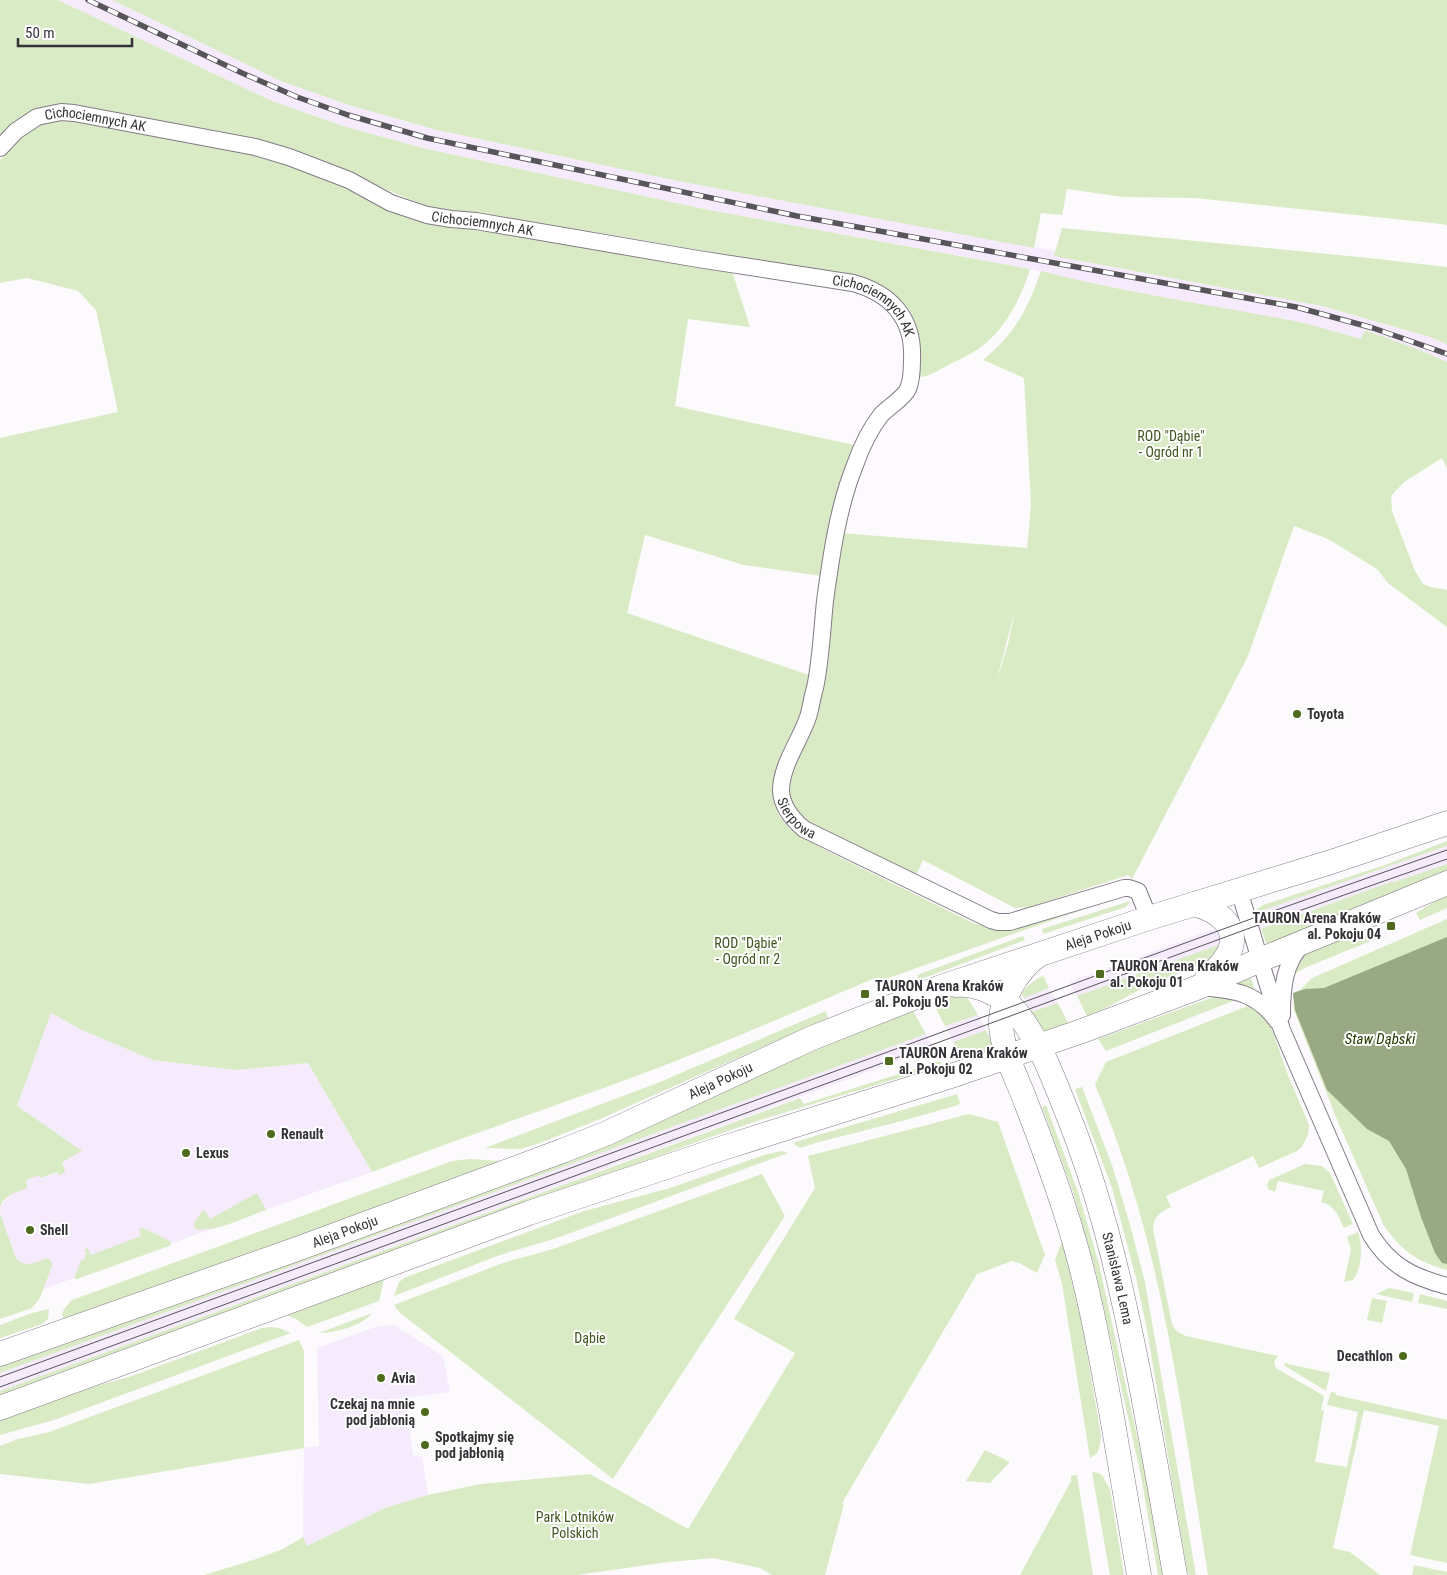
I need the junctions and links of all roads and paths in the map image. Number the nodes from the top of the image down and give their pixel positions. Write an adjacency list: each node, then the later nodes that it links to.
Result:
1 (0, 148): 2 (street, Cichociemnych AK)
2 (908, 390): 7 (street, Sierpowa)
3 (1447, 822): 5 (main road, Aleja Pokoju)
4 (1447, 883): 8 (main road)
5 (1239, 890): 6 (main road, Aleja Pokoju); 10 (street)
6 (1194, 904): 7 (main road, Aleja Pokoju); 12 (main road)
7 (1149, 918): 9 (main road, Aleja Pokoju)
8 (1306, 941): 10 (main road); 14 (street)
9 (1038, 954): 11 (main road, Aleja Pokoju); 13 (main road)
10 (1260, 960): 12 (main road); 14 (street)
11 (941, 986): 13 (main road, Stanisława Lema); 18 (main road, Aleja Pokoju)
12 (1200, 987): 14 (street); 15 (main road)
13 (1005, 1002): 15 (main road, Stanisława Lema); 16 (main road)
14 (1282, 1030): 17 (street)
15 (1038, 1046): 16 (main road); 21 (main road, Stanisława Lema)
16 (1008, 1057): 19 (main road); 20 (main road)
17 (1447, 1286)
18 (0, 1354)
19 (0, 1408)
20 (1139, 1575)
21 (1175, 1575)

